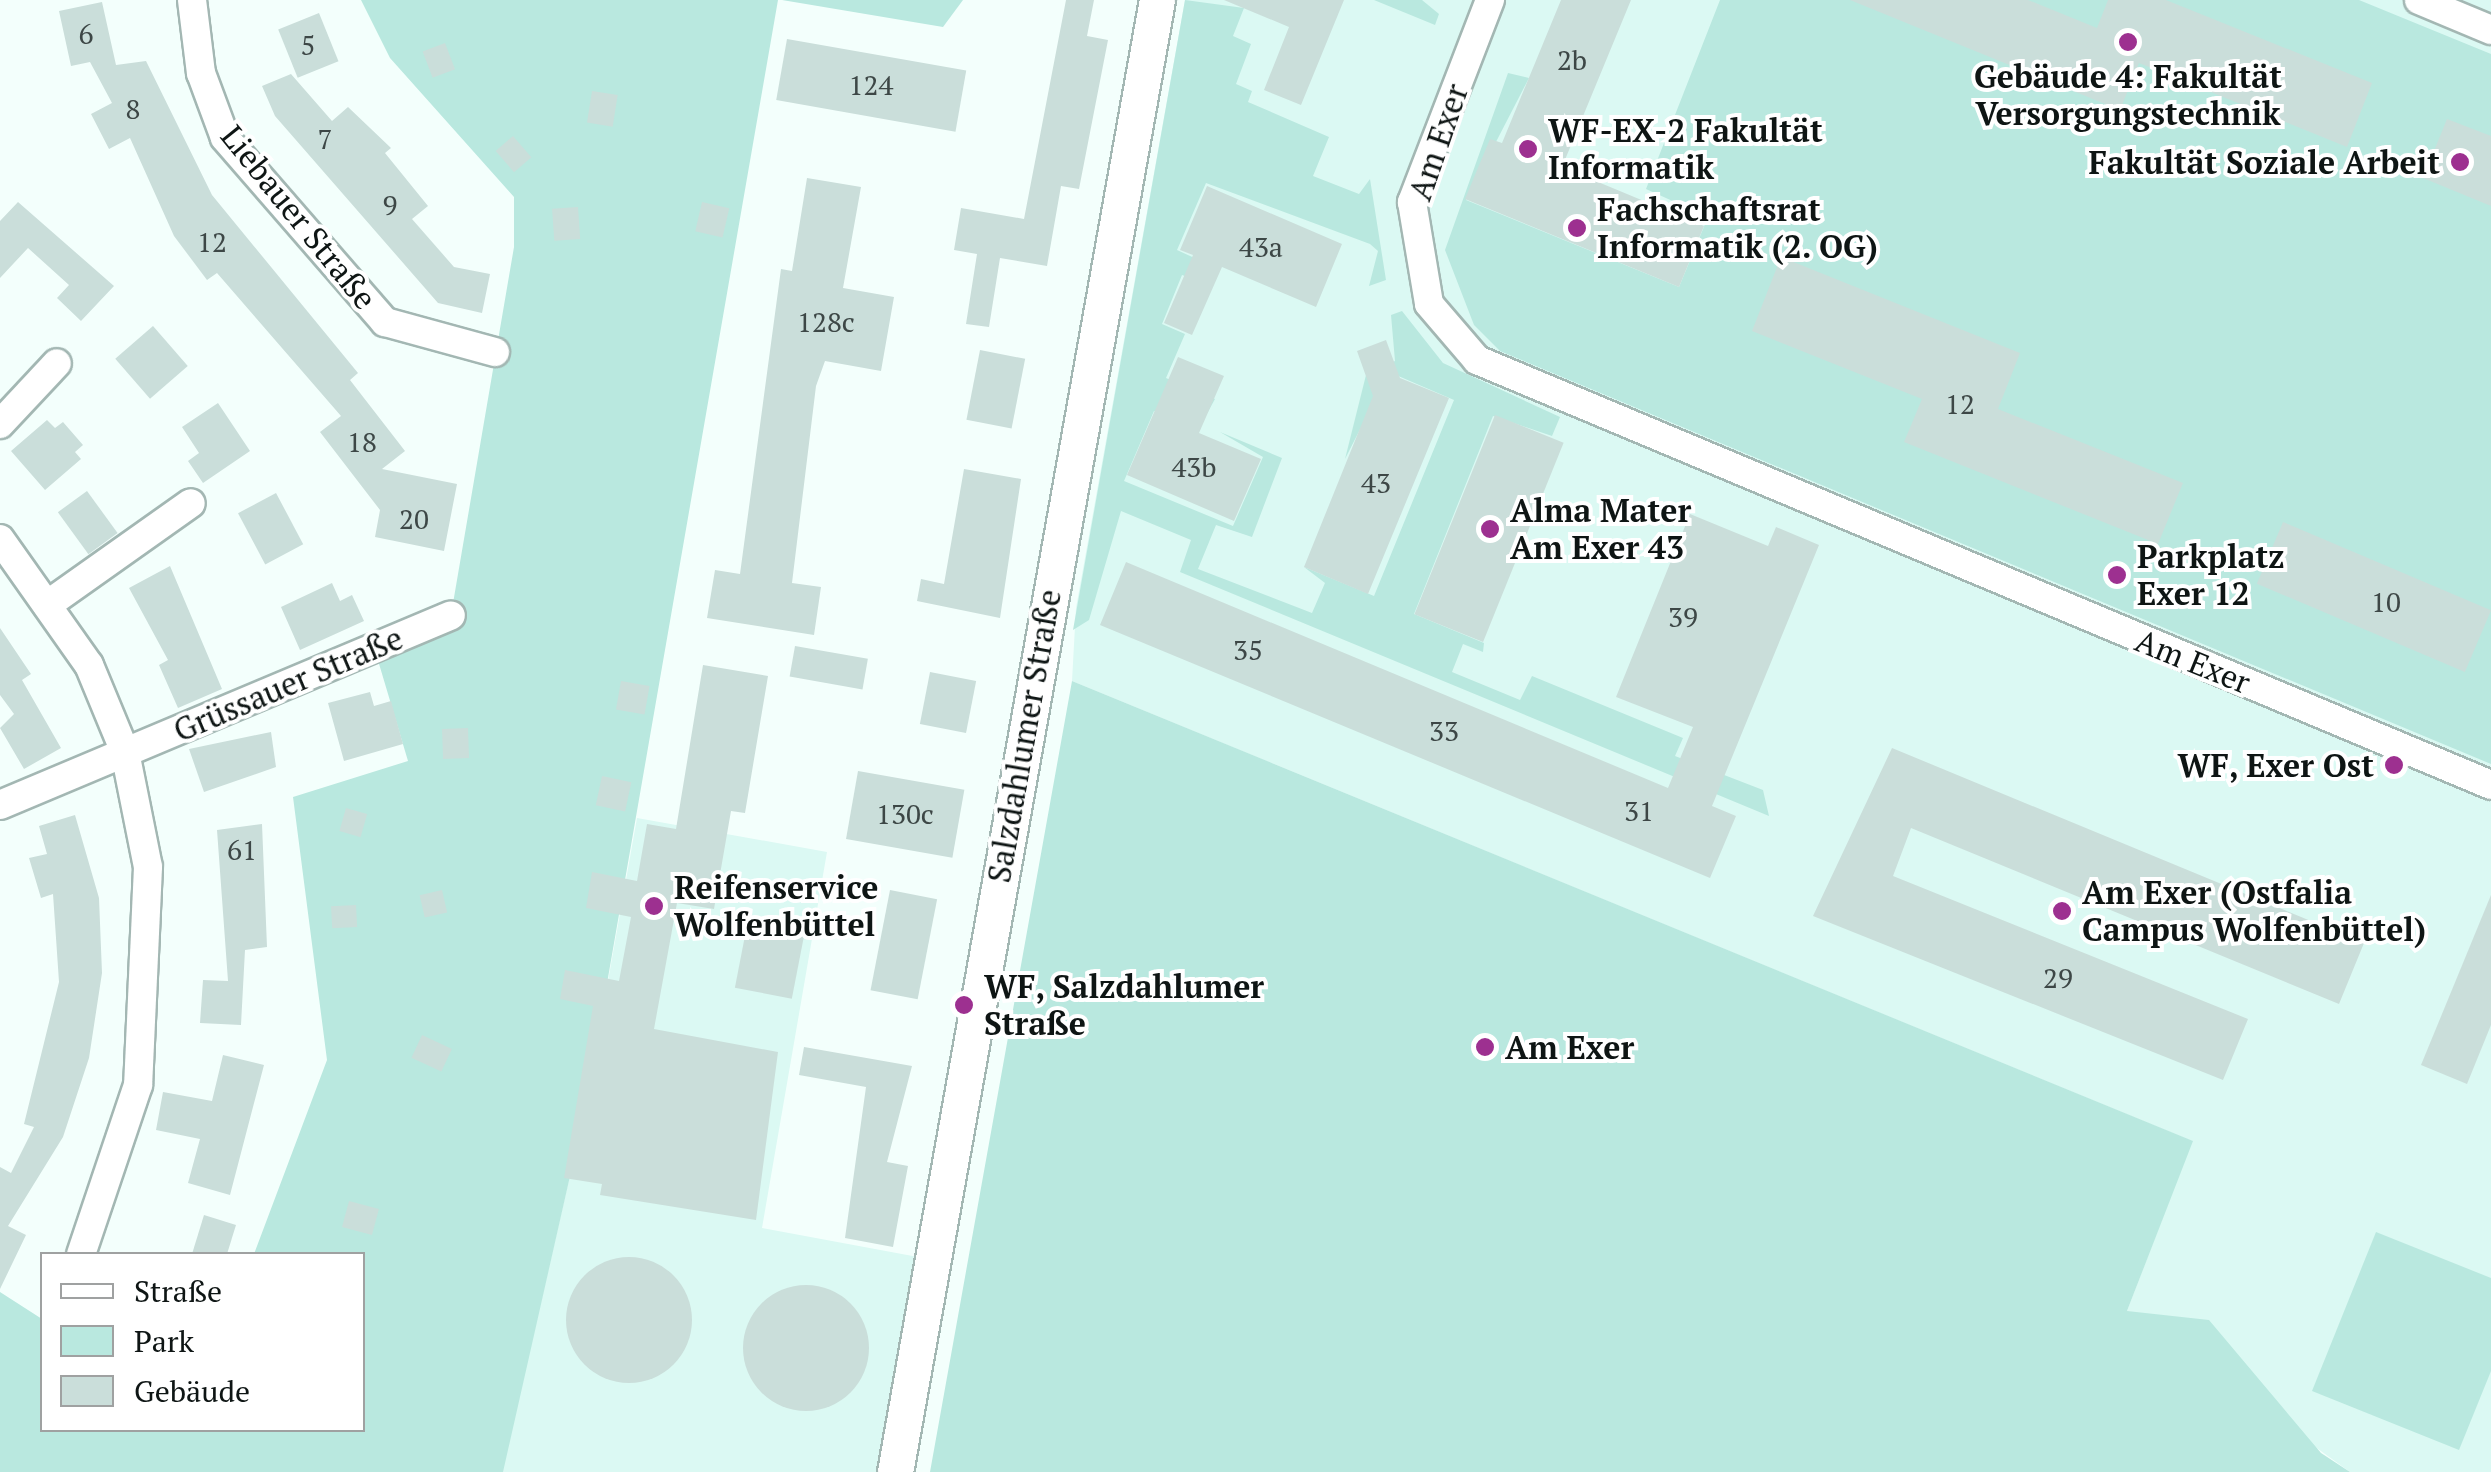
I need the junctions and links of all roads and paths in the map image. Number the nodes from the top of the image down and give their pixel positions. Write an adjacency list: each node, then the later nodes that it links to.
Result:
1 (192, 0): 6 (street, Liebauer Straße)
2 (1157, 0): 17 (street, Salzdahlumer Straße)
3 (2419, 0): 5 (street)
4 (1483, 3): 14 (street, Am Exer)
5 (2491, 30)
6 (496, 352)
7 (57, 363): 8 (street)
8 (0, 424)
9 (192, 503): 11 (street)
10 (0, 539): 11 (street)
11 (47, 605): 13 (street)
12 (451, 615): 13 (street, Grüssauer Straße)
13 (125, 752): 15 (street, Grüssauer Straße); 16 (street)
14 (2491, 785)
15 (0, 805)
16 (82, 1252)
17 (895, 1472)

